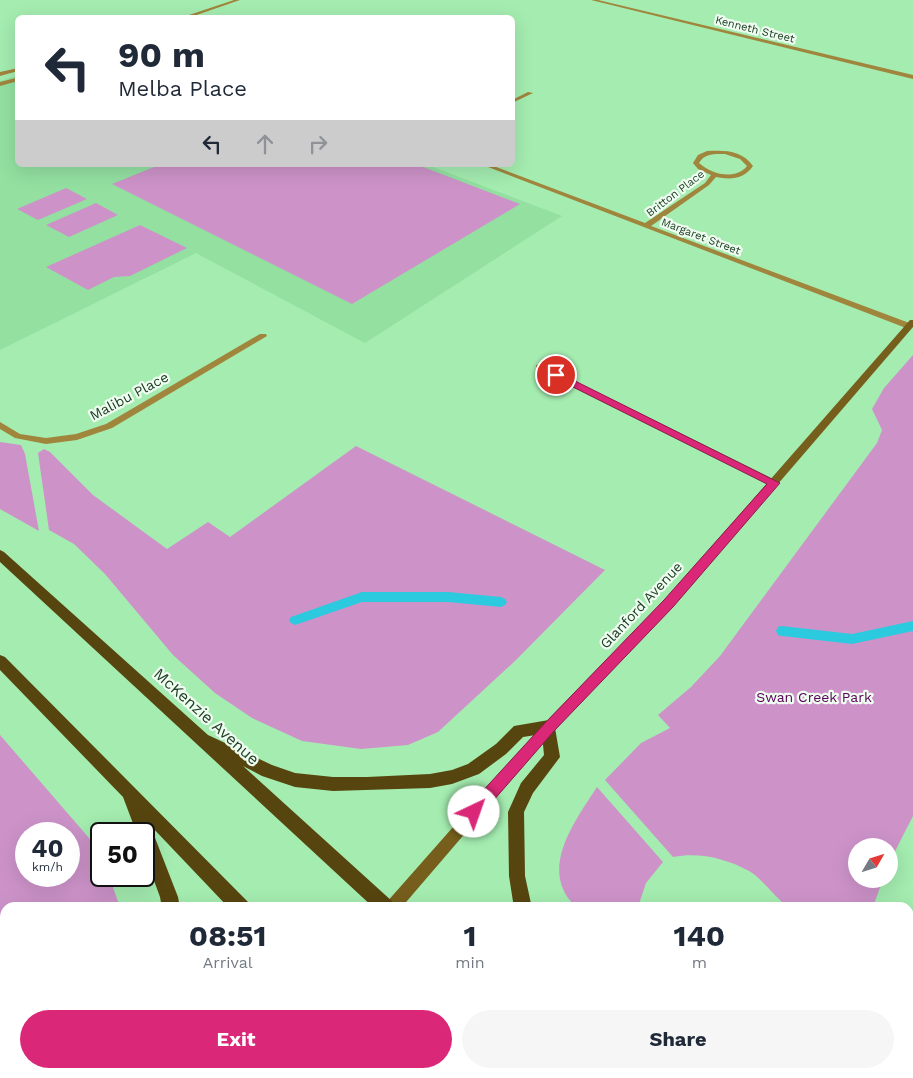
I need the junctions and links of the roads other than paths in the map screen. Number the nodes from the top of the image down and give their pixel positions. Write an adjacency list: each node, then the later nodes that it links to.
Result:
1 (238, 0): 3 (street)
2 (593, 0): 6 (street, Kenneth Street)
3 (191, 15)
4 (15, 70): 5 (street)
5 (0, 74)
6 (913, 77)
7 (15, 80): 8 (street)
8 (0, 84)
9 (530, 93): 10 (street)
10 (515, 100)
11 (491, 167): 13 (street, Margaret Street)
12 (715, 174): 12 (street, Britton Place); 13 (street, Britton Place)
13 (646, 226): 14 (street, Margaret Street)
14 (911, 324): 18 (main road, Glanford Avenue)
15 (263, 336): 17 (street, Malibu Place)
16 (539, 367): 18 (street)
17 (0, 425)
18 (774, 483): 21 (main road, Glanford Avenue)
19 (0, 555): 22 (main road, McKenzie Avenue)
20 (0, 661): 23 (main road)
21 (549, 727): 22 (main road); 27 (main road, Glanford Avenue); 28 (main road)
22 (206, 741): 26 (main road, McKenzie Avenue)
23 (128, 790): 24 (main road); 25 (main road)
24 (170, 902)
25 (236, 902)
26 (382, 902)
27 (394, 902)
28 (522, 902)

